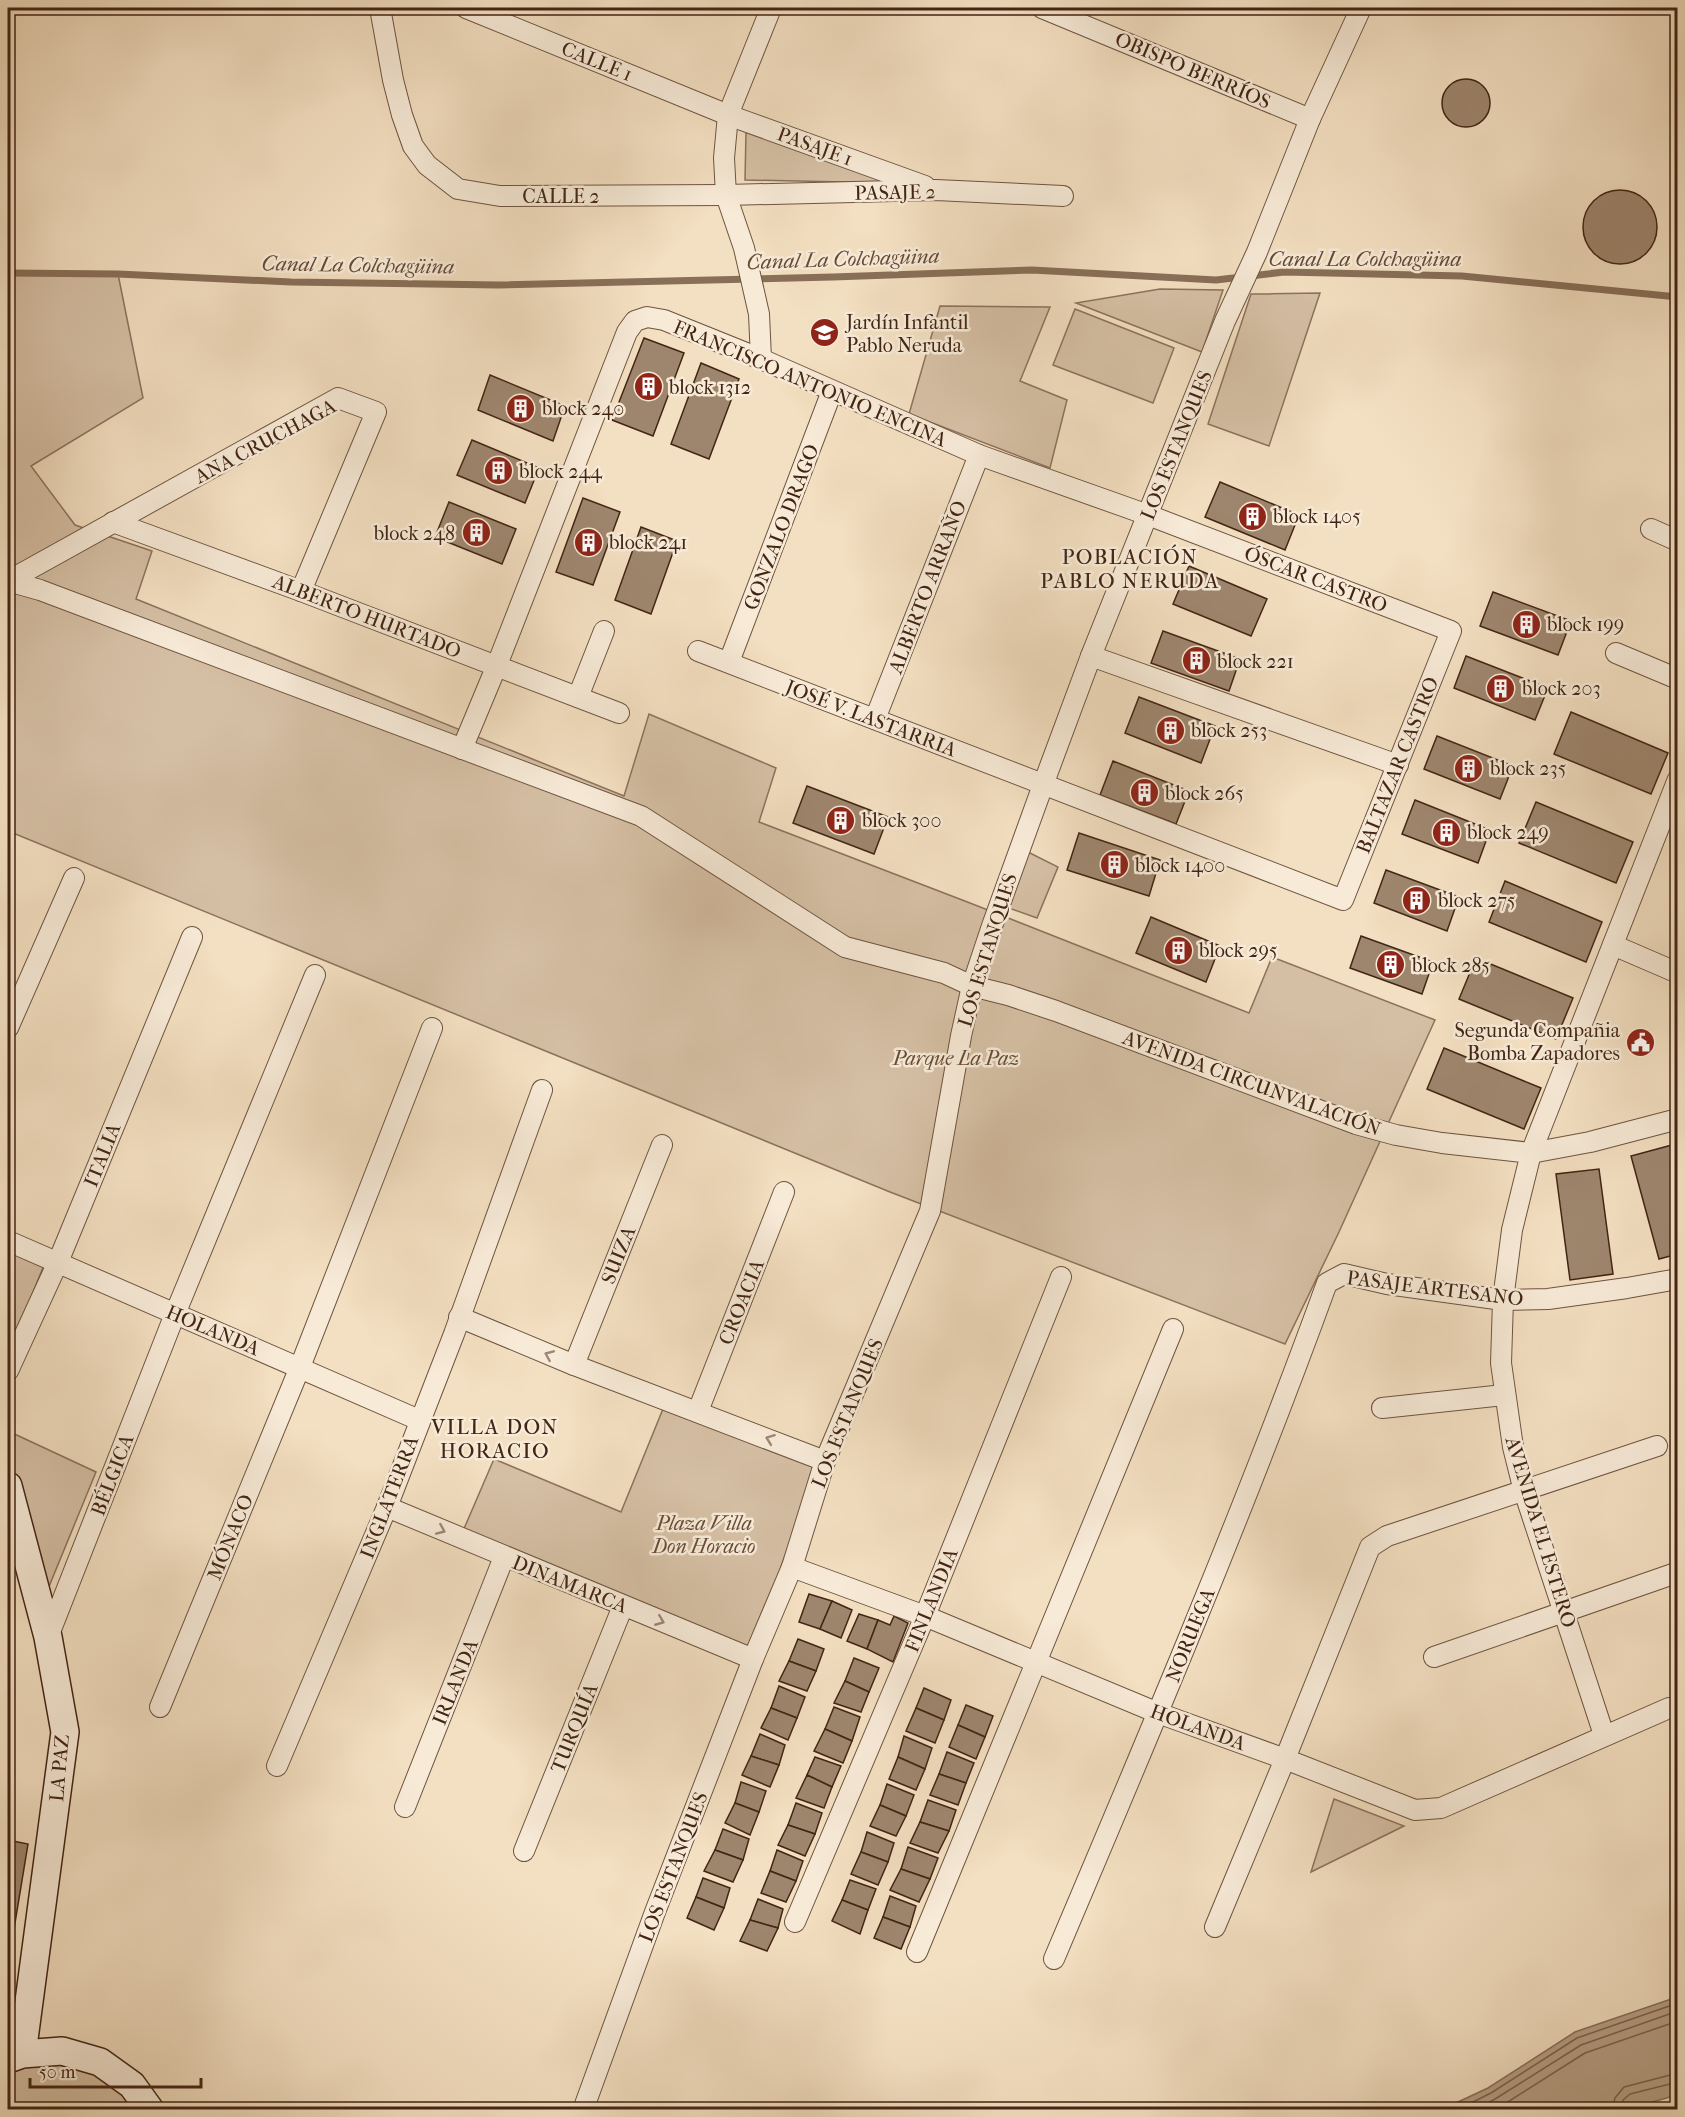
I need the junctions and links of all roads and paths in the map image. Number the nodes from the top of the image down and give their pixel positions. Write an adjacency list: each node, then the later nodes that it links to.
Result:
1 (380, 8): 9 (street, CALLE 2)
2 (466, 8): 6 (street, CALLE 1)
3 (771, 8): 6 (street)
4 (1042, 8): 7 (street, OBISPO BERRÍOS)
5 (1361, 8): 7 (street, LOS ESTANQUES)
6 (728, 115): 8 (street, PASAJE 1); 9 (street)
7 (1310, 119): 14 (street, LOS ESTANQUES)
8 (936, 190): 9 (street, PASAJE 2); 10 (street, PASAJE 2)
9 (726, 195): 11 (street)
10 (1063, 196)
11 (761, 359): 12 (street, FRANCISCO ANTONIO ENCINA); 26 (street, FRANCISCO ANTONIO ENCINA)
12 (832, 391): 13 (street, FRANCISCO ANTONIO ENCINA); 25 (street, GONZALO DRAGO)
13 (979, 455): 14 (street, FRANCISCO ANTONIO ENCINA); 30 (street, ALBERTO ARRAÑO)
14 (1148, 515): 21 (street, ÓSCAR CASTRO); 24 (street, LOS ESTANQUES)
15 (113, 522): 18 (street); 19 (street, ALBERTO HURTADO); 19 (street, ANA CRUCHAGA)
16 (1651, 530): 17 (street)
17 (1677, 541)
18 (8, 581): 31 (street, AVENIDA CIRCUNVALACIÓN)
19 (301, 591): 26 (street, ALBERTO HURTADO)
20 (604, 631): 28 (street)
21 (1451, 631): 32 (street, BALTAZAR CASTRO)
22 (698, 651): 25 (street, JOSÉ V. LASTARRIA)
23 (1616, 652): 27 (street)
24 (1091, 656): 32 (street); 34 (street, LOS ESTANQUES)
25 (729, 662): 30 (street, JOSÉ V. LASTARRIA)
26 (497, 665): 28 (street, ALBERTO HURTADO); 31 (street, FRANCISCO ANTONIO ENCINA)
27 (1677, 679)
28 (578, 697): 29 (street, ALBERTO HURTADO)
29 (620, 713)
30 (875, 719): 34 (street, JOSÉ V. LASTARRIA)
31 (462, 749): 42 (street, AVENIDA CIRCUNVALACIÓN)
32 (1398, 765): 37 (street, BALTAZAR CASTRO)
33 (1677, 779): 35 (street, AVENIDA EL ESTERO)
34 (1043, 785): 37 (street, JOSÉ V. LASTARRIA); 42 (street, LOS ESTANQUES)
35 (1672, 808): 39 (street, AVENIDA EL ESTERO)
36 (74, 878): 43 (street)
37 (1342, 900)
38 (192, 937): 51 (street, ITALIA)
39 (1612, 945): 40 (street); 48 (street, AVENIDA EL ESTERO)
40 (1677, 973)
41 (315, 975): 55 (street, BÉLGICA)
42 (972, 986): 48 (street, AVENIDA CIRCUNVALACIÓN); 67 (street, LOS ESTANQUES)
43 (8, 1028)
44 (432, 1028): 59 (street, MÓNACO)
45 (542, 1090): 56 (street, INGLATERRA)
46 (1677, 1119): 48 (street, AVENIDA CIRCUNVALACIÓN)
47 (662, 1145): 58 (street, SUIZA)
48 (1531, 1152): 54 (street, AVENIDA EL ESTERO)
49 (784, 1192): 64 (street, CROACIA)
50 (8, 1241): 51 (street, HOLANDA)
51 (58, 1262): 55 (street, HOLANDA); 60 (street, ITALIA)
52 (1061, 1277): 76 (street, FINLANDIA)
53 (1677, 1279): 54 (street, PASAJE ARTESANO)
54 (1503, 1300): 61 (street, AVENIDA EL ESTERO); 63 (street, PASAJE ARTESANO)
55 (175, 1314): 59 (street, HOLANDA); 77 (street, BÉLGICA)
56 (459, 1317): 58 (street, one-way to 56); 65 (street, INGLATERRA)
57 (1173, 1329): 80 (street)
58 (574, 1365): 64 (street)
59 (300, 1367): 65 (street, HOLANDA); 81 (street, MÓNACO)
60 (8, 1371)
61 (1504, 1395): 62 (street); 69 (street, AVENIDA EL ESTERO)
62 (1382, 1408)
63 (1281, 1409): 83 (street, NORUEGA)
64 (698, 1411): 67 (street, one-way to 64)
65 (419, 1420): 70 (street, INGLATERRA)
66 (1657, 1446): 69 (street)
67 (825, 1461): 72 (street, LOS ESTANQUES)
68 (8, 1486): 77 (street, LA PAZ)
69 (1524, 1491): 75 (street, AVENIDA EL ESTERO); 85 (street)
70 (387, 1508): 71 (street, DINAMARCA, one-way to 71); 86 (street, INGLATERRA)
71 (504, 1557): 74 (street, DINAMARCA); 87 (street, IRLANDA)
72 (792, 1567): 76 (street, HOLANDA); 79 (street, LOS ESTANQUES)
73 (1673, 1574): 75 (street)
74 (623, 1606): 79 (street, DINAMARCA, one-way to 79); 88 (street, TURQUÍA)
75 (1564, 1612): 78 (street); 84 (street, AVENIDA EL ESTERO)
76 (925, 1616): 80 (street, HOLANDA); 89 (street, FINLANDIA)
77 (48, 1637): 93 (street, LA PAZ)
78 (1434, 1657)
79 (753, 1659): 95 (street, LOS ESTANQUES)
80 (1036, 1663): 83 (street, HOLANDA); 91 (street)
81 (160, 1707)
82 (1669, 1708): 84 (street, HOLANDA)
83 (1158, 1713): 85 (street, HOLANDA); 92 (street, NORUEGA)
84 (1604, 1735): 85 (street, HOLANDA)
85 (1285, 1759): 90 (street)
86 (277, 1766)
87 (405, 1807)
88 (524, 1851)
89 (795, 1922)
90 (1215, 1927)
91 (917, 1952)
92 (1054, 1959)
93 (15, 2056): 94 (street, LA PAZ)
94 (150, 2109)
95 (583, 2109)

